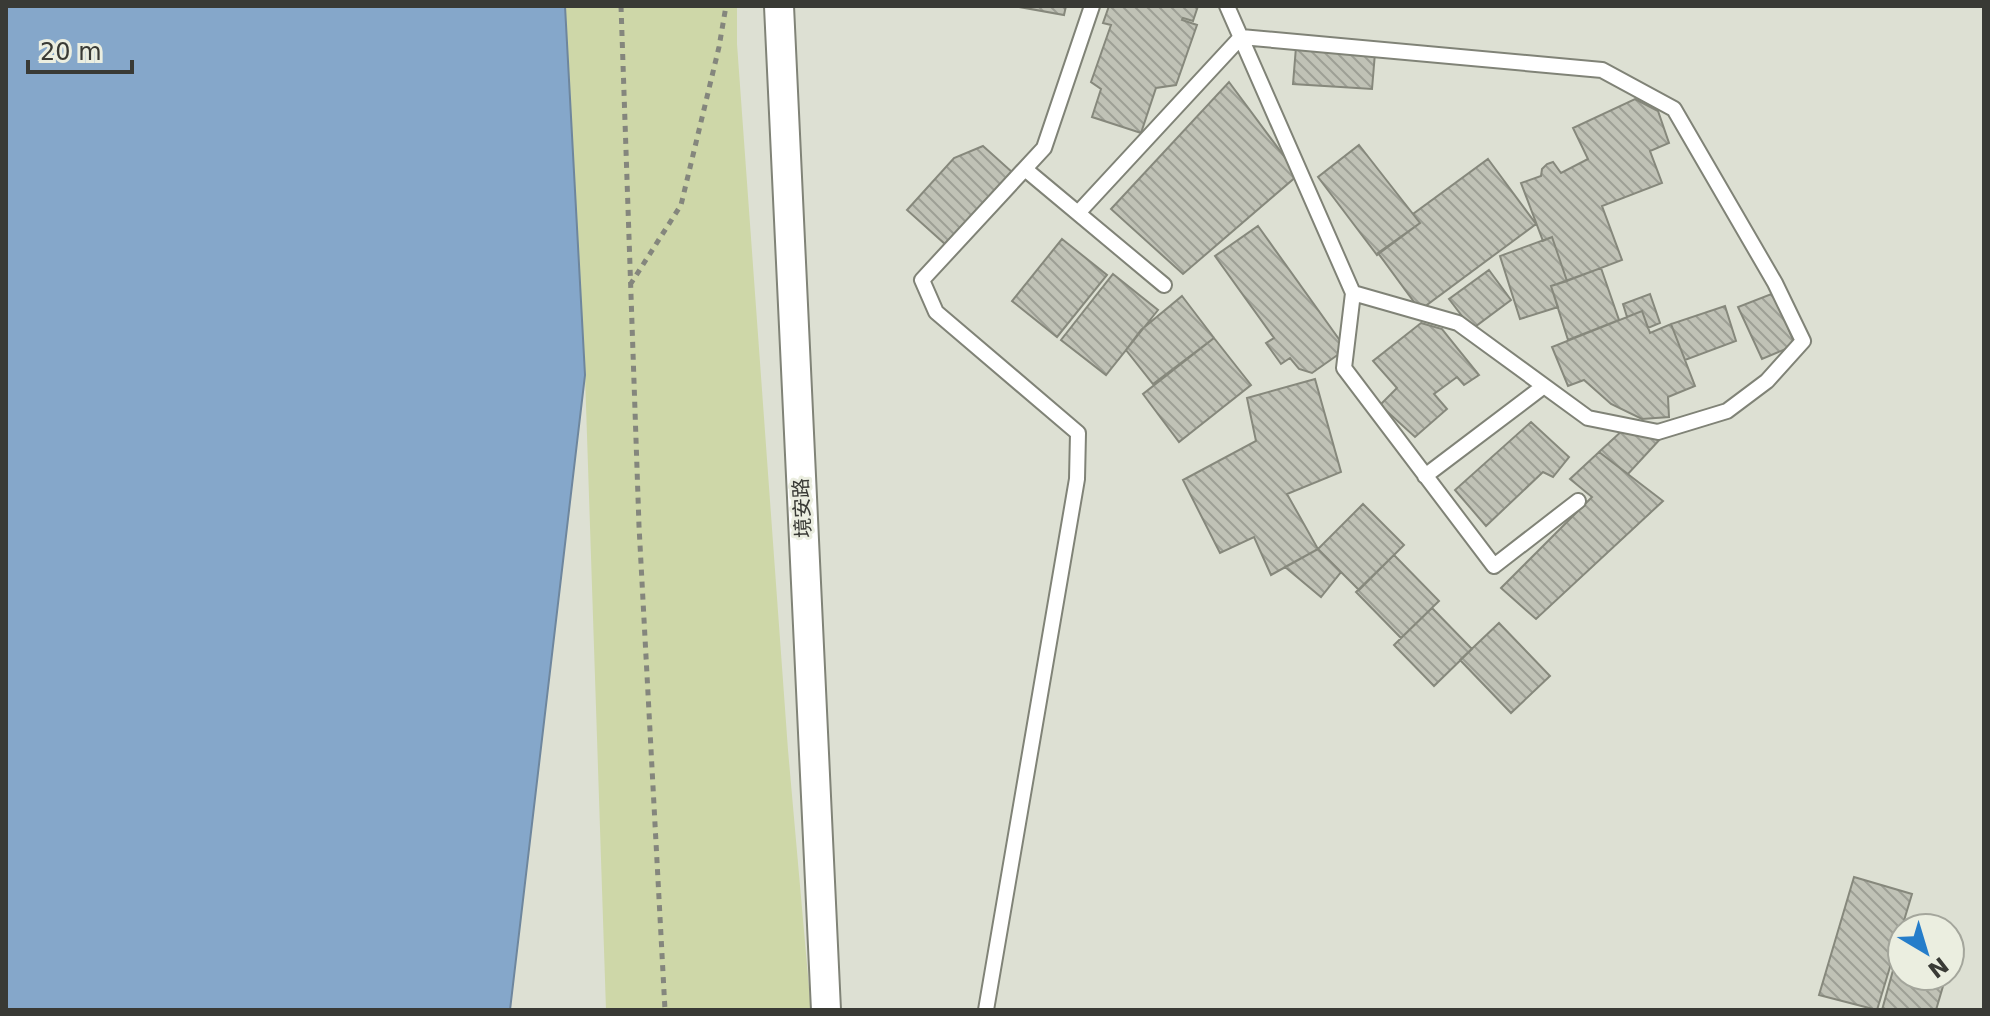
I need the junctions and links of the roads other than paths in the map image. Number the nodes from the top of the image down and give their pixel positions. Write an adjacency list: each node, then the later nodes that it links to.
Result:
1 (779, 6): 12 (street, 境安路)
2 (1092, 6): 5 (lane)
3 (1227, 6): 4 (lane)
4 (1241, 37): 6 (lane); 8 (lane); 9 (lane)
5 (1025, 169): 6 (lane); 13 (lane)
6 (1078, 213): 7 (lane)
7 (1164, 285)
8 (1353, 293): 9 (lane); 10 (lane)
9 (1544, 386): 10 (lane)
10 (1425, 476): 11 (lane)
11 (1578, 501)
12 (826, 1010)
13 (986, 1010)

